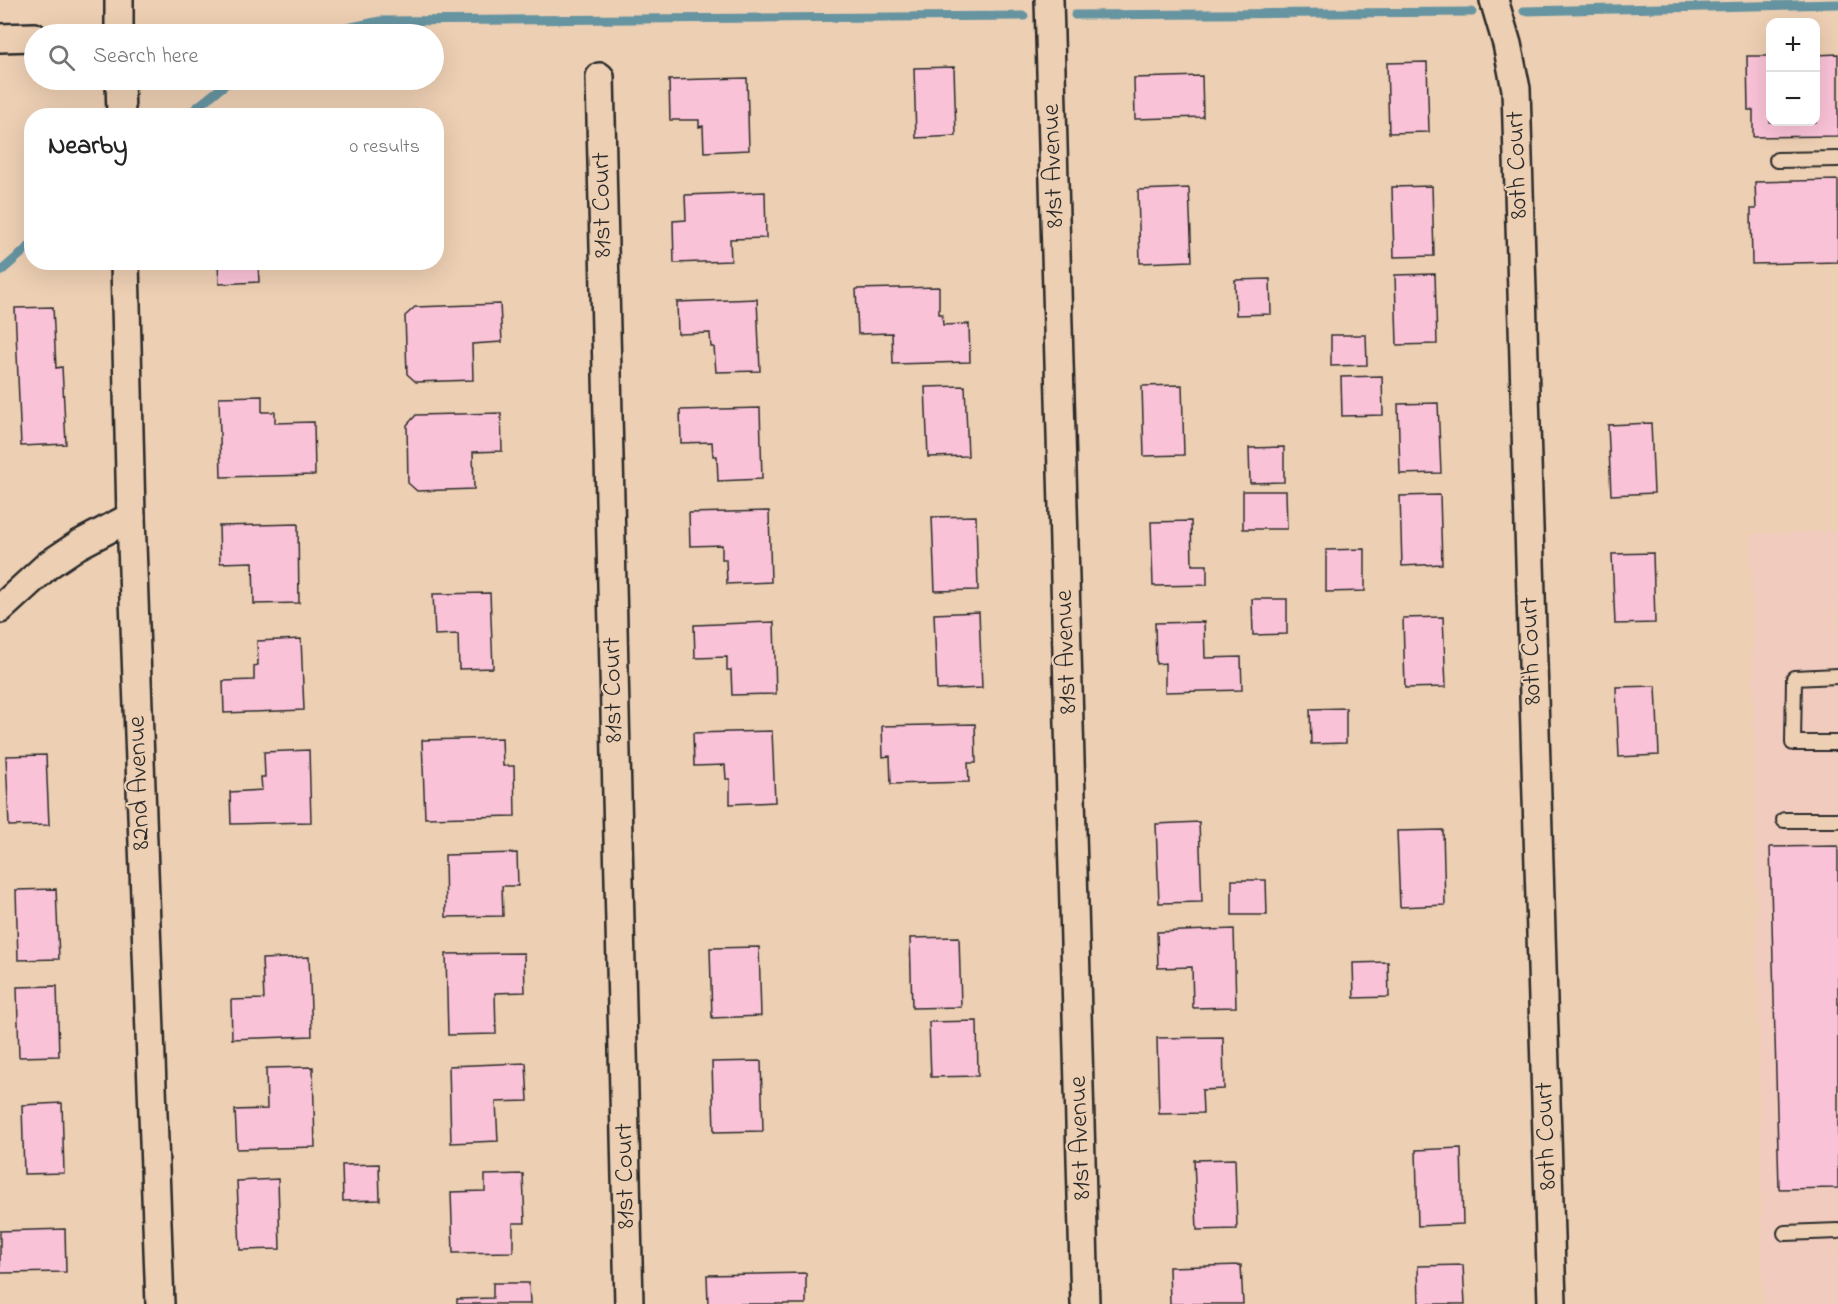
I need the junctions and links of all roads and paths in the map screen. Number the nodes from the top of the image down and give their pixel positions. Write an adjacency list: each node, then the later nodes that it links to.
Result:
1 (119, 0): 4 (street)
2 (1049, 0): 23 (street, 81st Avenue)
3 (1494, 0): 24 (street, 80th Court)
4 (118, 24)
5 (24, 37): 6 (street)
6 (0, 38)
7 (600, 77): 22 (street, 81st Court)
8 (120, 90): 9 (street)
9 (121, 108)
10 (1838, 159): 11 (lane)
11 (1777, 160)
12 (124, 270): 13 (street, 82nd Avenue)
13 (131, 517): 14 (street); 21 (street, 82nd Avenue)
14 (0, 609)
15 (1838, 676): 16 (lane)
16 (1838, 743)
17 (1784, 820): 18 (lane)
18 (1838, 820)
19 (1838, 1231): 20 (lane)
20 (1785, 1233)
21 (160, 1304)
22 (629, 1304)
23 (1085, 1304)
24 (1552, 1304)

